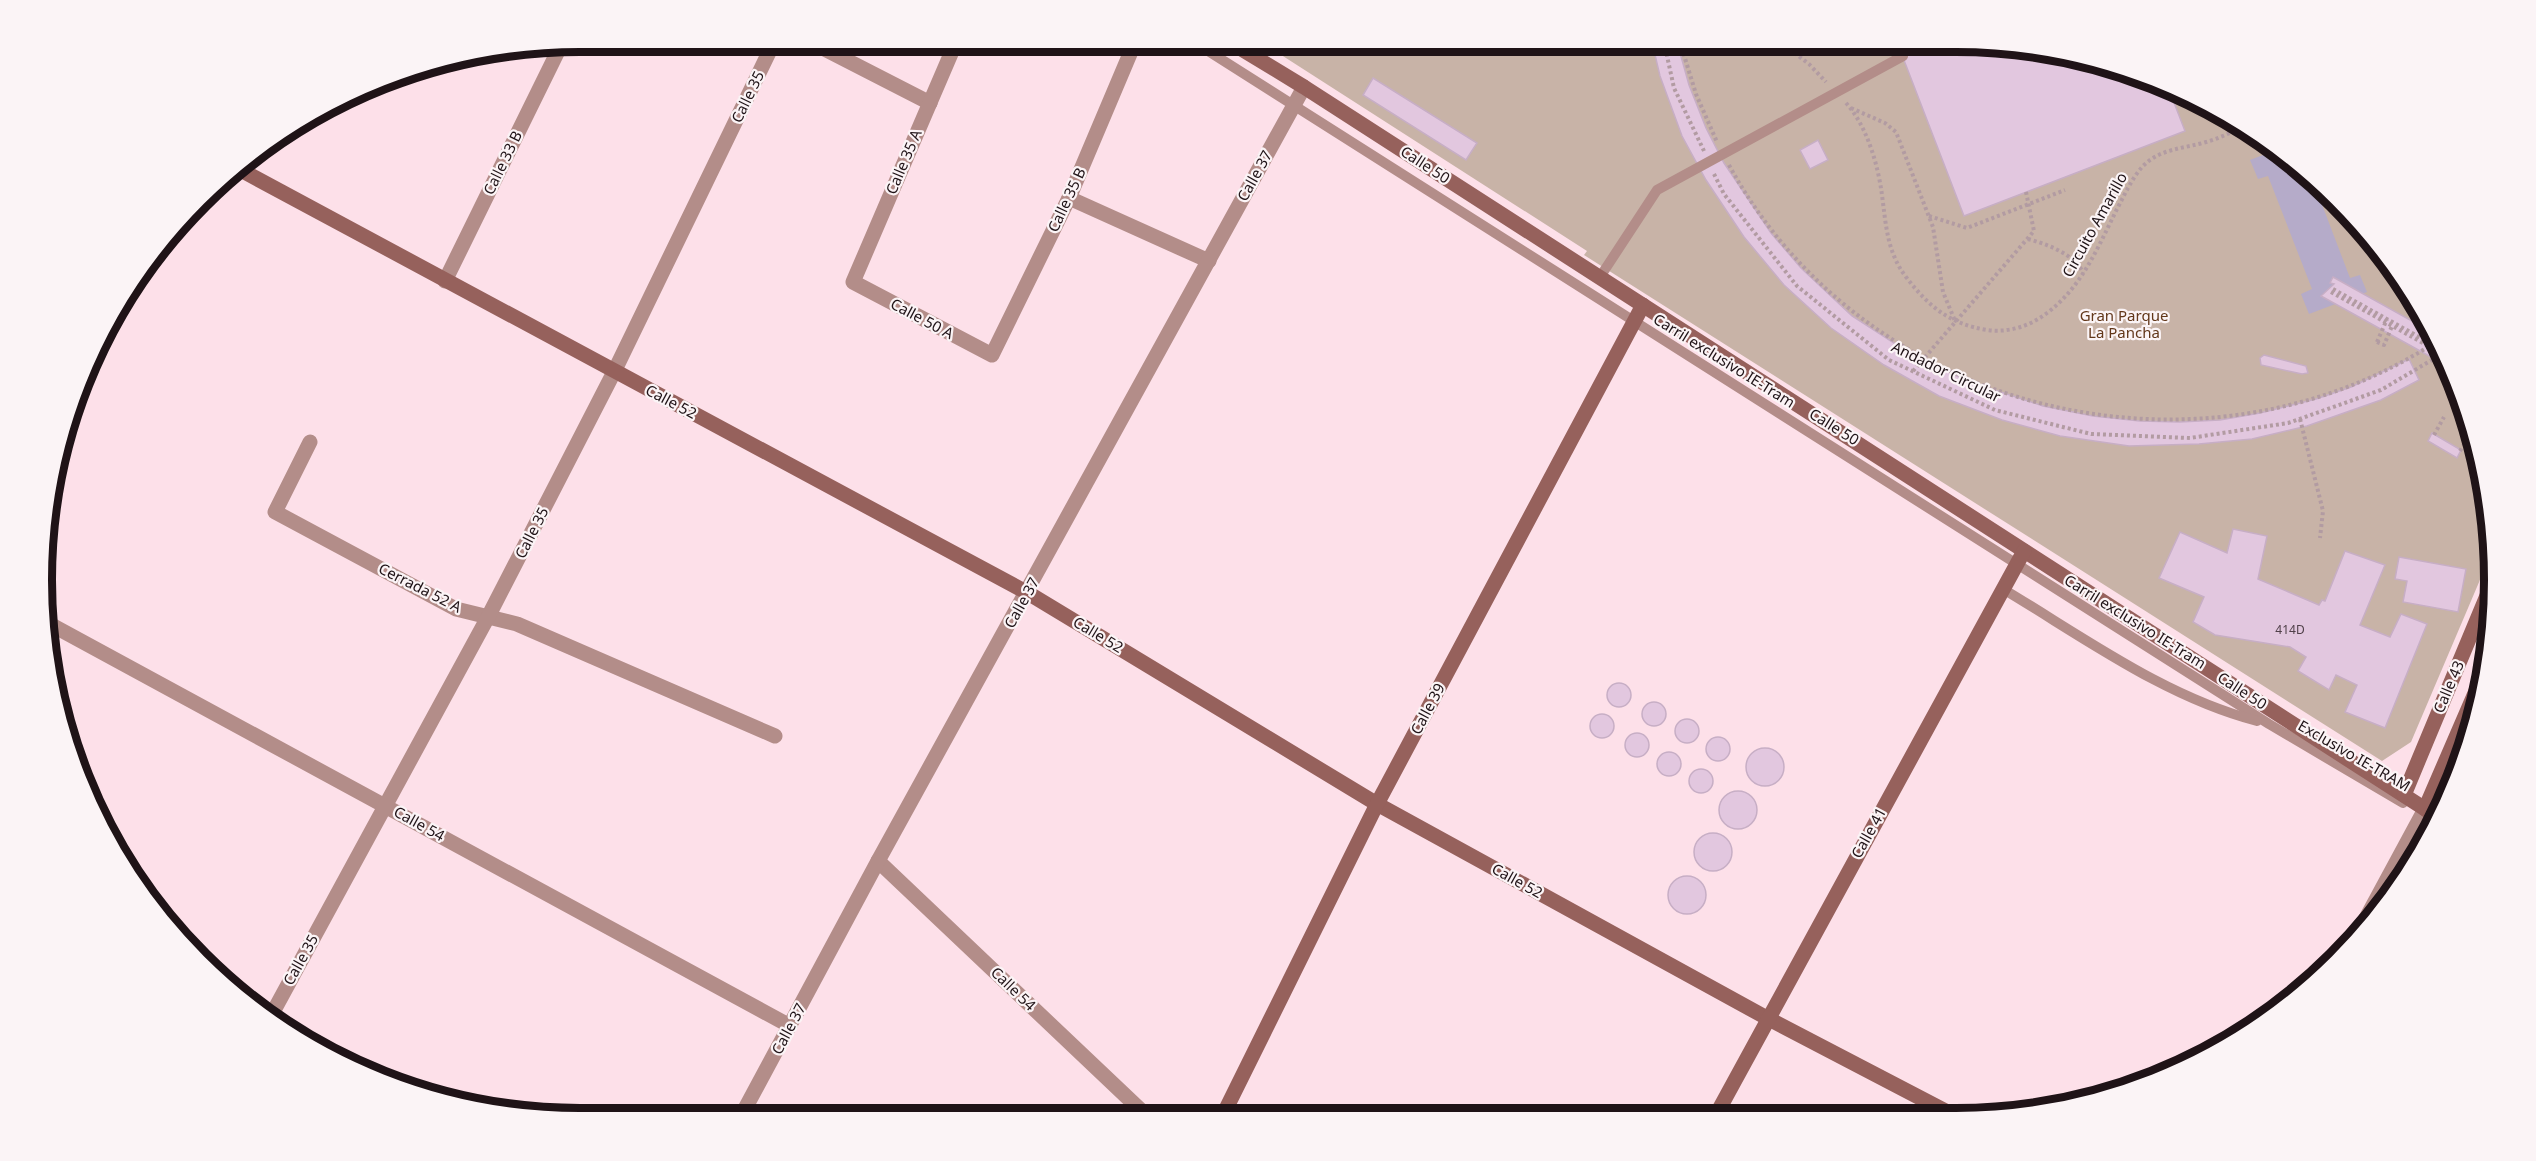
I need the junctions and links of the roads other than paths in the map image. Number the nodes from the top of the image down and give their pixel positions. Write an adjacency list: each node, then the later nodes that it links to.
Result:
1 (769, 52): 21 (street, Calle 35)
2 (831, 52): 10 (street)
3 (952, 52): 10 (street, Calle 35 A)
4 (1131, 52): 13 (street, Calle 35 B)
5 (1210, 52): 11 (lane, Carril exclusivo IE-Tram)
6 (1246, 52): 9 (main road, Calle 50)
7 (557, 53): 16 (street, Calle 33 B)
8 (1903, 56): 15 (lane)
9 (1304, 87): 11 (street, Calle 37); 15 (main road, Calle 50)
10 (930, 103): 17 (street, Calle 35 A)
11 (1294, 105): 14 (street, Calle 37); 19 (lane, Carril exclusivo IE-Tram)
12 (246, 173): 16 (main road, Calle 52)
13 (1070, 198): 14 (street); 20 (street, Calle 35 B)
14 (1209, 261): 26 (street, Calle 37)
15 (1600, 277): 18 (main road, Calle 50)
16 (445, 280): 21 (main road, Calle 52)
17 (853, 282): 20 (street, Calle 50 A)
18 (1643, 305): 19 (main road, Calle 39); 23 (main road, Calle 50)
19 (1635, 322): 24 (lane, Carril exclusivo IE-Tram); 35 (main road, Calle 39)
20 (992, 356)
21 (614, 372): 26 (main road, Calle 52); 28 (street, Calle 35)
22 (310, 442): 28 (street, Cerrada 52 A)
23 (2024, 551): 24 (main road, Calle 41); 33 (main road, Calle 50)
24 (2017, 564): 25 (main road, Calle 41); 31 (lane, Carril exclusivo IE-Tram)
25 (2003, 589): 31 (lane); 43 (main road, Calle 41)
26 (1028, 592): 35 (main road, Calle 52); 40 (street, Calle 37)
27 (2482, 607): 33 (main road, Calle 43)
28 (488, 617): 32 (street, Cerrada 52 A); 36 (street, Calle 35)
29 (55, 627): 36 (street, Calle 54)
30 (2466, 716): 34 (main road, Calle 43)
31 (2269, 724): 38 (lane, Exclusivo IE-TRAM)
32 (775, 736)
33 (2404, 795): 37 (main road, Calle 50)
34 (2436, 799)
35 (1377, 804): 43 (main road, Calle 52); 47 (main road, Calle 39)
36 (387, 806): 42 (street, Calle 35); 44 (street, Calle 54)
37 (2430, 811)
38 (2430, 812)
39 (2423, 825): 41 (street, Calle 43)
40 (878, 861): 44 (street, Calle 37); 46 (street, Calle 54)
41 (2388, 884)
42 (274, 1010)
43 (1767, 1018): 48 (main road, Calle 41); 49 (main road, Calle 52)
44 (790, 1026): 45 (street, Calle 37)
45 (746, 1108)
46 (1139, 1108)
47 (1226, 1108)
48 (1720, 1108)
49 (1940, 1108)

